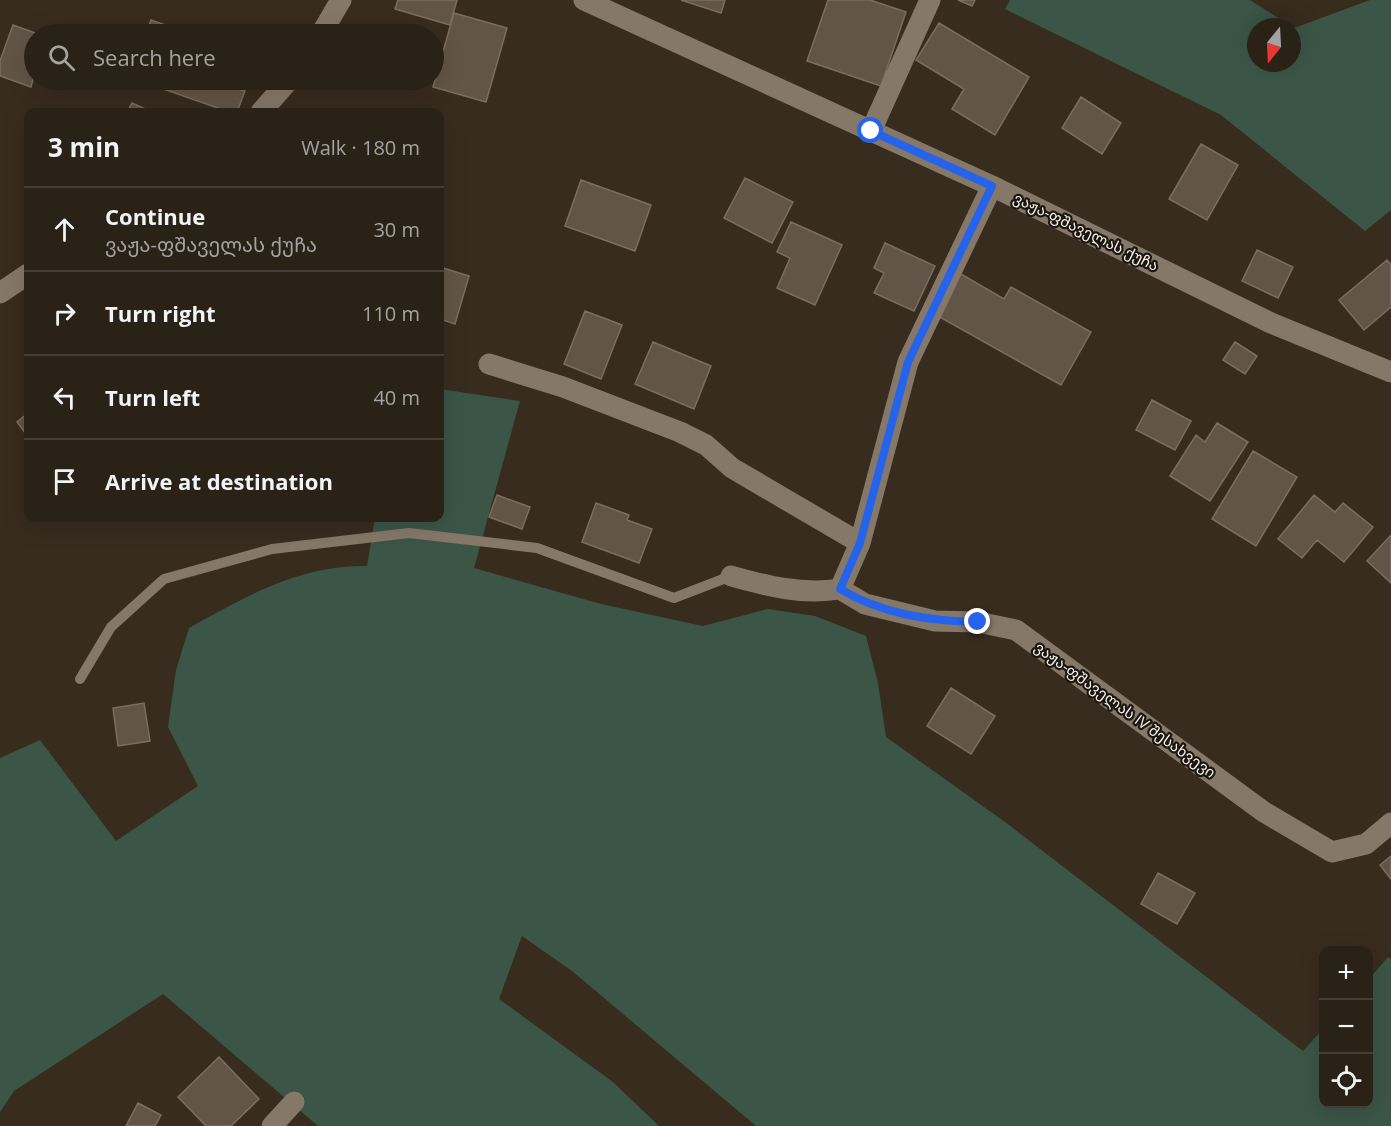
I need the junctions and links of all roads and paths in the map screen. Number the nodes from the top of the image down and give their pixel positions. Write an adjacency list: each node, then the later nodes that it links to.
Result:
1 (341, 0): 4 (street)
2 (584, 0): 7 (street, ვაჟა-ფშაველას ქუჩა)
3 (930, 0): 7 (street)
4 (327, 24)
5 (280, 90): 6 (street)
6 (264, 108)
7 (871, 131): 8 (street, ვაჟა-ფშაველას ქუჩა)
8 (992, 186): 12 (street, ვაჟა-ფშაველას ქუჩა); 13 (street)
9 (24, 277): 10 (street)
10 (0, 293)
11 (489, 364): 13 (street)
12 (1391, 372)
13 (860, 543): 15 (street)
14 (731, 576): 15 (street); 16 (lane)
15 (840, 589): 17 (street, ვაჟა-ფშაველას IV შესახვევი)
16 (80, 679)
17 (1391, 823)
18 (294, 1102): 19 (street)
19 (272, 1126)

